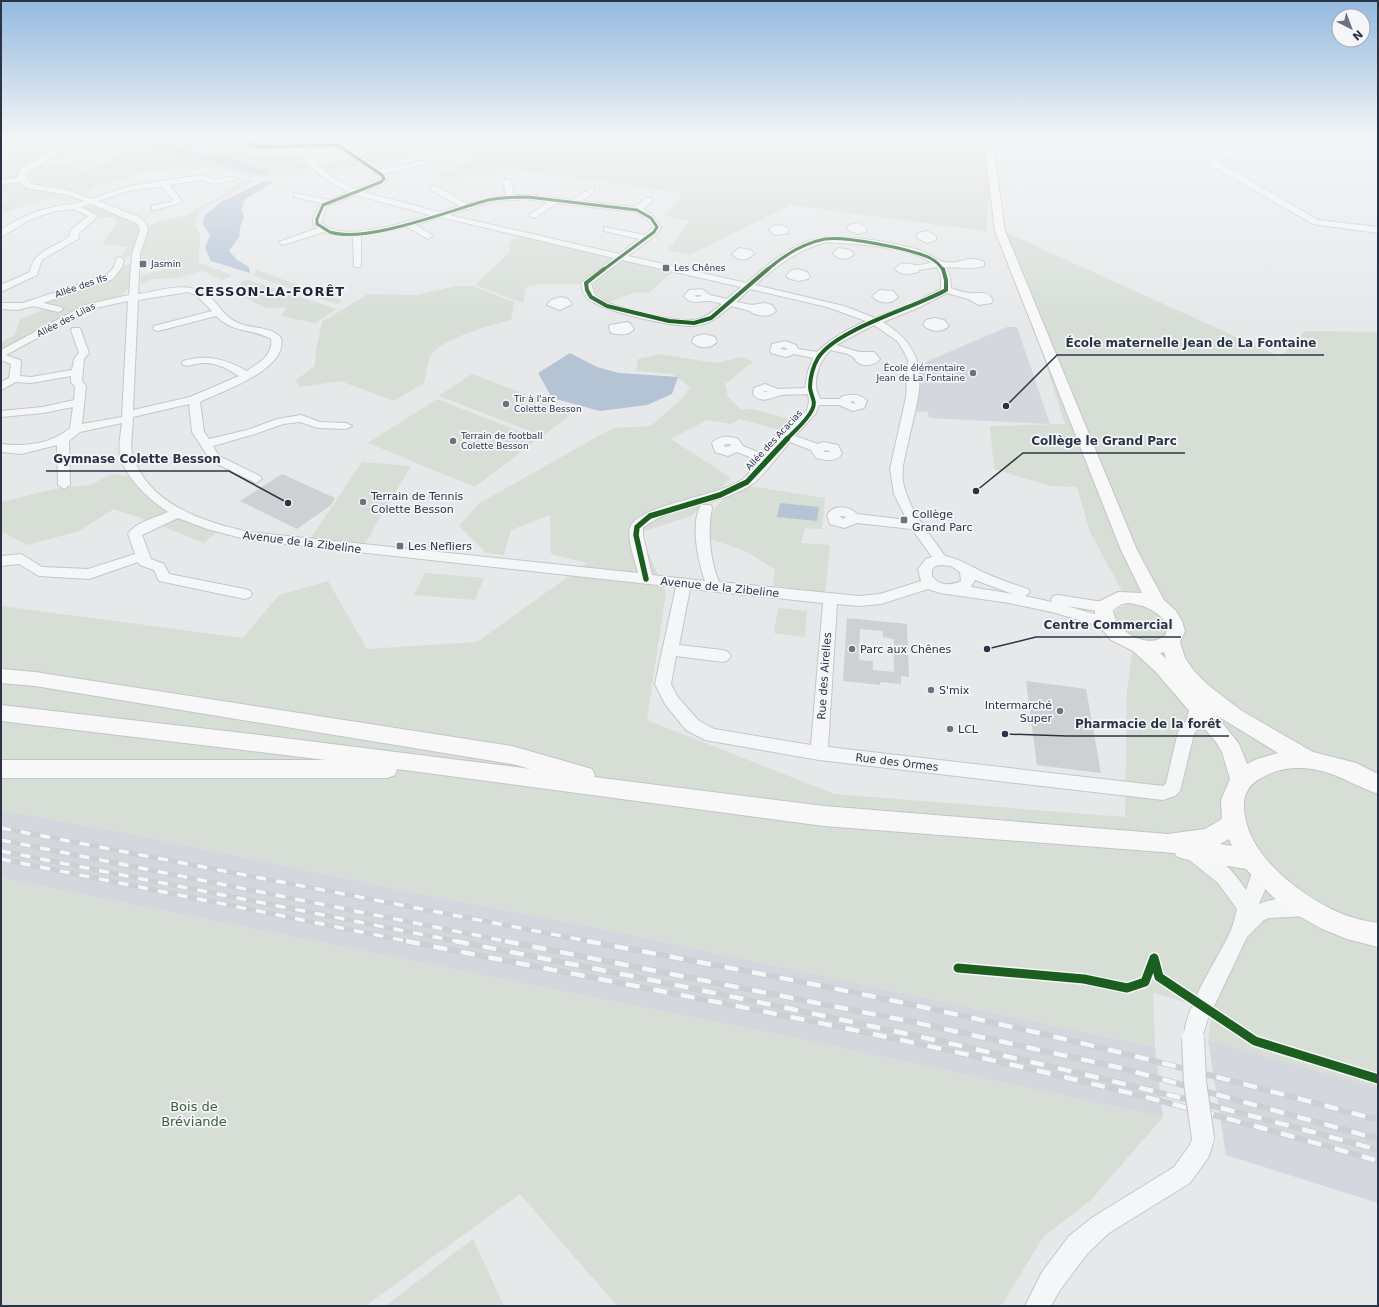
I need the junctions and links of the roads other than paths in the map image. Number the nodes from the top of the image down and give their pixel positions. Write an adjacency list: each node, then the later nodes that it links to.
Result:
1 (94, 200): 13 (street)
2 (177, 200): 18 (street)
3 (318, 200): 14 (street)
4 (333, 200): 14 (street)
5 (384, 200): 20 (street)
6 (455, 200): 16 (street)
7 (495, 200): 16 (street)
8 (556, 200): 15 (street); 21 (street)
9 (577, 200): 15 (street)
10 (649, 200): 19 (street)
11 (996, 200): 105 (main road)
12 (1278, 200): 25 (street)
13 (91, 201): 17 (street); 50 (street, Avenue de la Zibeline)
14 (327, 202): 24 (street)
15 (574, 202): 19 (street)
16 (465, 206): 20 (street)
17 (74, 207): 28 (street); 48 (street)
18 (155, 208)
19 (637, 210): 31 (street)
20 (439, 215): 22 (street); 38 (street)
21 (534, 216)
22 (409, 225): 29 (street); 30 (street)
23 (607, 229): 31 (street)
24 (321, 230): 29 (street); 34 (street)
25 (1378, 230)
26 (857, 231): 33 (street)
27 (783, 232): 35 (street)
28 (1, 234)
29 (358, 234): 43 (street)
30 (428, 236)
31 (647, 238): 38 (street)
32 (922, 239): 36 (street)
33 (850, 241): 35 (street); 36 (street); 37 (street)
34 (283, 242)
35 (807, 244): 44 (street)
36 (903, 249): 41 (street)
37 (843, 251)
38 (622, 256): 47 (street); 51 (street)
39 (756, 257): 44 (street)
40 (120, 260): 57 (street, Allée des Ifs)
41 (939, 264): 42 (street); 45 (street); 49 (street)
42 (967, 264)
43 (356, 265)
44 (773, 265): 46 (street); 47 (street)
45 (914, 268)
46 (792, 274)
47 (749, 285): 56 (street); 66 (street)
48 (1, 289)
49 (946, 290): 53 (street); 61 (street, Allée des Acacias)
50 (134, 297): 63 (street, Allée des Lilas); 75 (street, Allée des Lilas); 89 (street, Avenue de la Zibeline)
51 (590, 297): 55 (street); 62 (street)
52 (705, 297): 56 (street)
53 (973, 297)
54 (891, 299): 61 (street)
55 (567, 302)
56 (727, 302): 60 (street); 68 (street)
57 (33, 303): 58 (street, Allée des Ifs); 59 (street, Allée des Ifs)
58 (1, 306)
59 (58, 309)
60 (755, 309)
61 (909, 310): 66 (street, Allée des Acacias); 67 (street)
62 (624, 311): 64 (street); 65 (street)
63 (220, 312): 70 (street); 80 (street, Allée des Lilas)
64 (638, 314): 65 (street); 69 (street)
65 (650, 316): 68 (street)
66 (878, 322): 73 (street, Allée des Acacias); 104 (street)
67 (929, 322)
68 (694, 323): 72 (street)
69 (625, 325)
70 (158, 328)
71 (76, 330): 79 (street)
72 (702, 337)
73 (828, 346): 76 (street, Allée des Acacias); 77 (street)
74 (793, 351): 76 (street)
75 (1, 354): 81 (street)
76 (820, 356): 84 (street, Allée des Acacias)
77 (859, 356)
78 (187, 363): 80 (street)
79 (77, 372): 81 (street); 86 (street)
80 (247, 376): 85 (street)
81 (14, 379): 82 (street)
82 (1, 387)
83 (775, 392): 84 (street)
84 (813, 396): 87 (street); 92 (street, Allée des Acacias)
85 (194, 400): 89 (street); 94 (street)
86 (79, 402): 88 (street); 91 (street)
87 (843, 402)
88 (1, 414)
89 (128, 417): 91 (street); 102 (street, Avenue de la Zibeline)
90 (346, 426): 94 (street)
91 (76, 429): 93 (street)
92 (789, 438): 97 (street); 98 (street, Allée des Acacias)
93 (62, 440): 95 (street); 100 (street)
94 (204, 444): 99 (street)
95 (1, 448)
96 (736, 448): 98 (street)
97 (818, 448)
98 (768, 460): 110 (street, Allée des Acacias)
99 (256, 479)
100 (64, 485)
101 (706, 508): 113 (street)
102 (178, 513): 106 (street); 110 (street, Avenue de la Zibeline)
103 (852, 518): 104 (street)
104 (917, 525): 107 (street)
105 (1129, 550): 116 (main road); 118 (main road)
106 (142, 556): 108 (street); 115 (street)
107 (941, 560): 109 (street); 111 (street)
108 (1, 561)
109 (966, 570): 114 (street); 119 (street)
110 (644, 574): 112 (street, Avenue de la Zibeline)
111 (931, 583): 114 (street); 117 (street, Avenue de la Zibeline)
112 (684, 584): 113 (street, Avenue de la Zibeline); 122 (street, Rue des Ormes)
113 (714, 587): 117 (street, Avenue de la Zibeline)
114 (956, 590): 119 (street)
115 (245, 594)
116 (1129, 597): 118 (main road); 119 (main road)
117 (830, 599): 127 (street, Rue des Airelles)
118 (1157, 605): 120 (main road)
119 (1105, 615): 121 (main road)
120 (1170, 641): 121 (main road); 128 (main road)
121 (1139, 645): 125 (main road)
122 (670, 650): 123 (street); 127 (street, Rue des Ormes)
123 (723, 656)
124 (1, 676): 133 (main road)
125 (1197, 708): 127 (street, Rue des Ormes); 131 (main road)
126 (1, 713): 130 (main road)
127 (819, 753)
128 (1310, 760): 131 (main road); 132 (main road)
129 (1, 769): 130 (main road)
130 (474, 770): 133 (main road)
131 (1241, 780): 134 (main road)
132 (1378, 785)
133 (649, 793): 135 (main road)
134 (1233, 824): 135 (main road); 137 (main road)
135 (1168, 844): 136 (main road)
136 (1192, 851): 137 (main road); 139 (street)
137 (1258, 865): 138 (main road); 139 (street)
138 (1305, 907): 140 (street); 141 (main road)
139 (1247, 908): 140 (street)
140 (1240, 932): 142 (street, bridge)
141 (1378, 935)
142 (1038, 1306)

